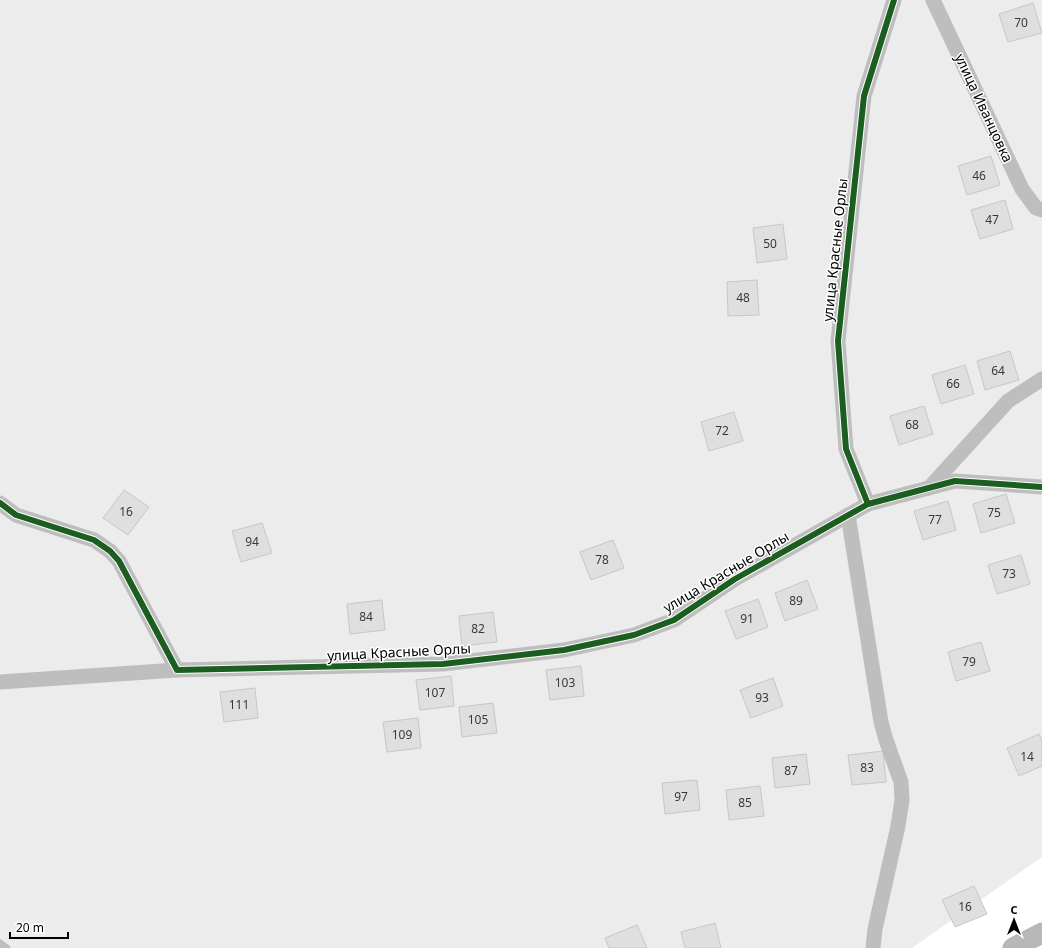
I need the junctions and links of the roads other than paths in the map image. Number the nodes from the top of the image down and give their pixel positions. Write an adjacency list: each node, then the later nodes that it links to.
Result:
1 (894, 0): 8 (street, улица Красные Орлы)
2 (934, 0): 3 (street, улица Иванцовка)
3 (1042, 210)
4 (1042, 379): 6 (street)
5 (1042, 487): 6 (street, улица Красные Орлы)
6 (929, 488): 8 (street, улица Красные Орлы)
7 (0, 503): 10 (street)
8 (868, 504): 9 (street, улица Красные Орлы)
9 (848, 514): 10 (street, улица Красные Орлы); 15 (street)
10 (177, 670): 11 (street, улица Красные Орлы)
11 (0, 682)
12 (1042, 933): 16 (main road)
13 (0, 944): 14 (lane)
14 (7, 948)
15 (873, 948)
16 (1013, 948)

